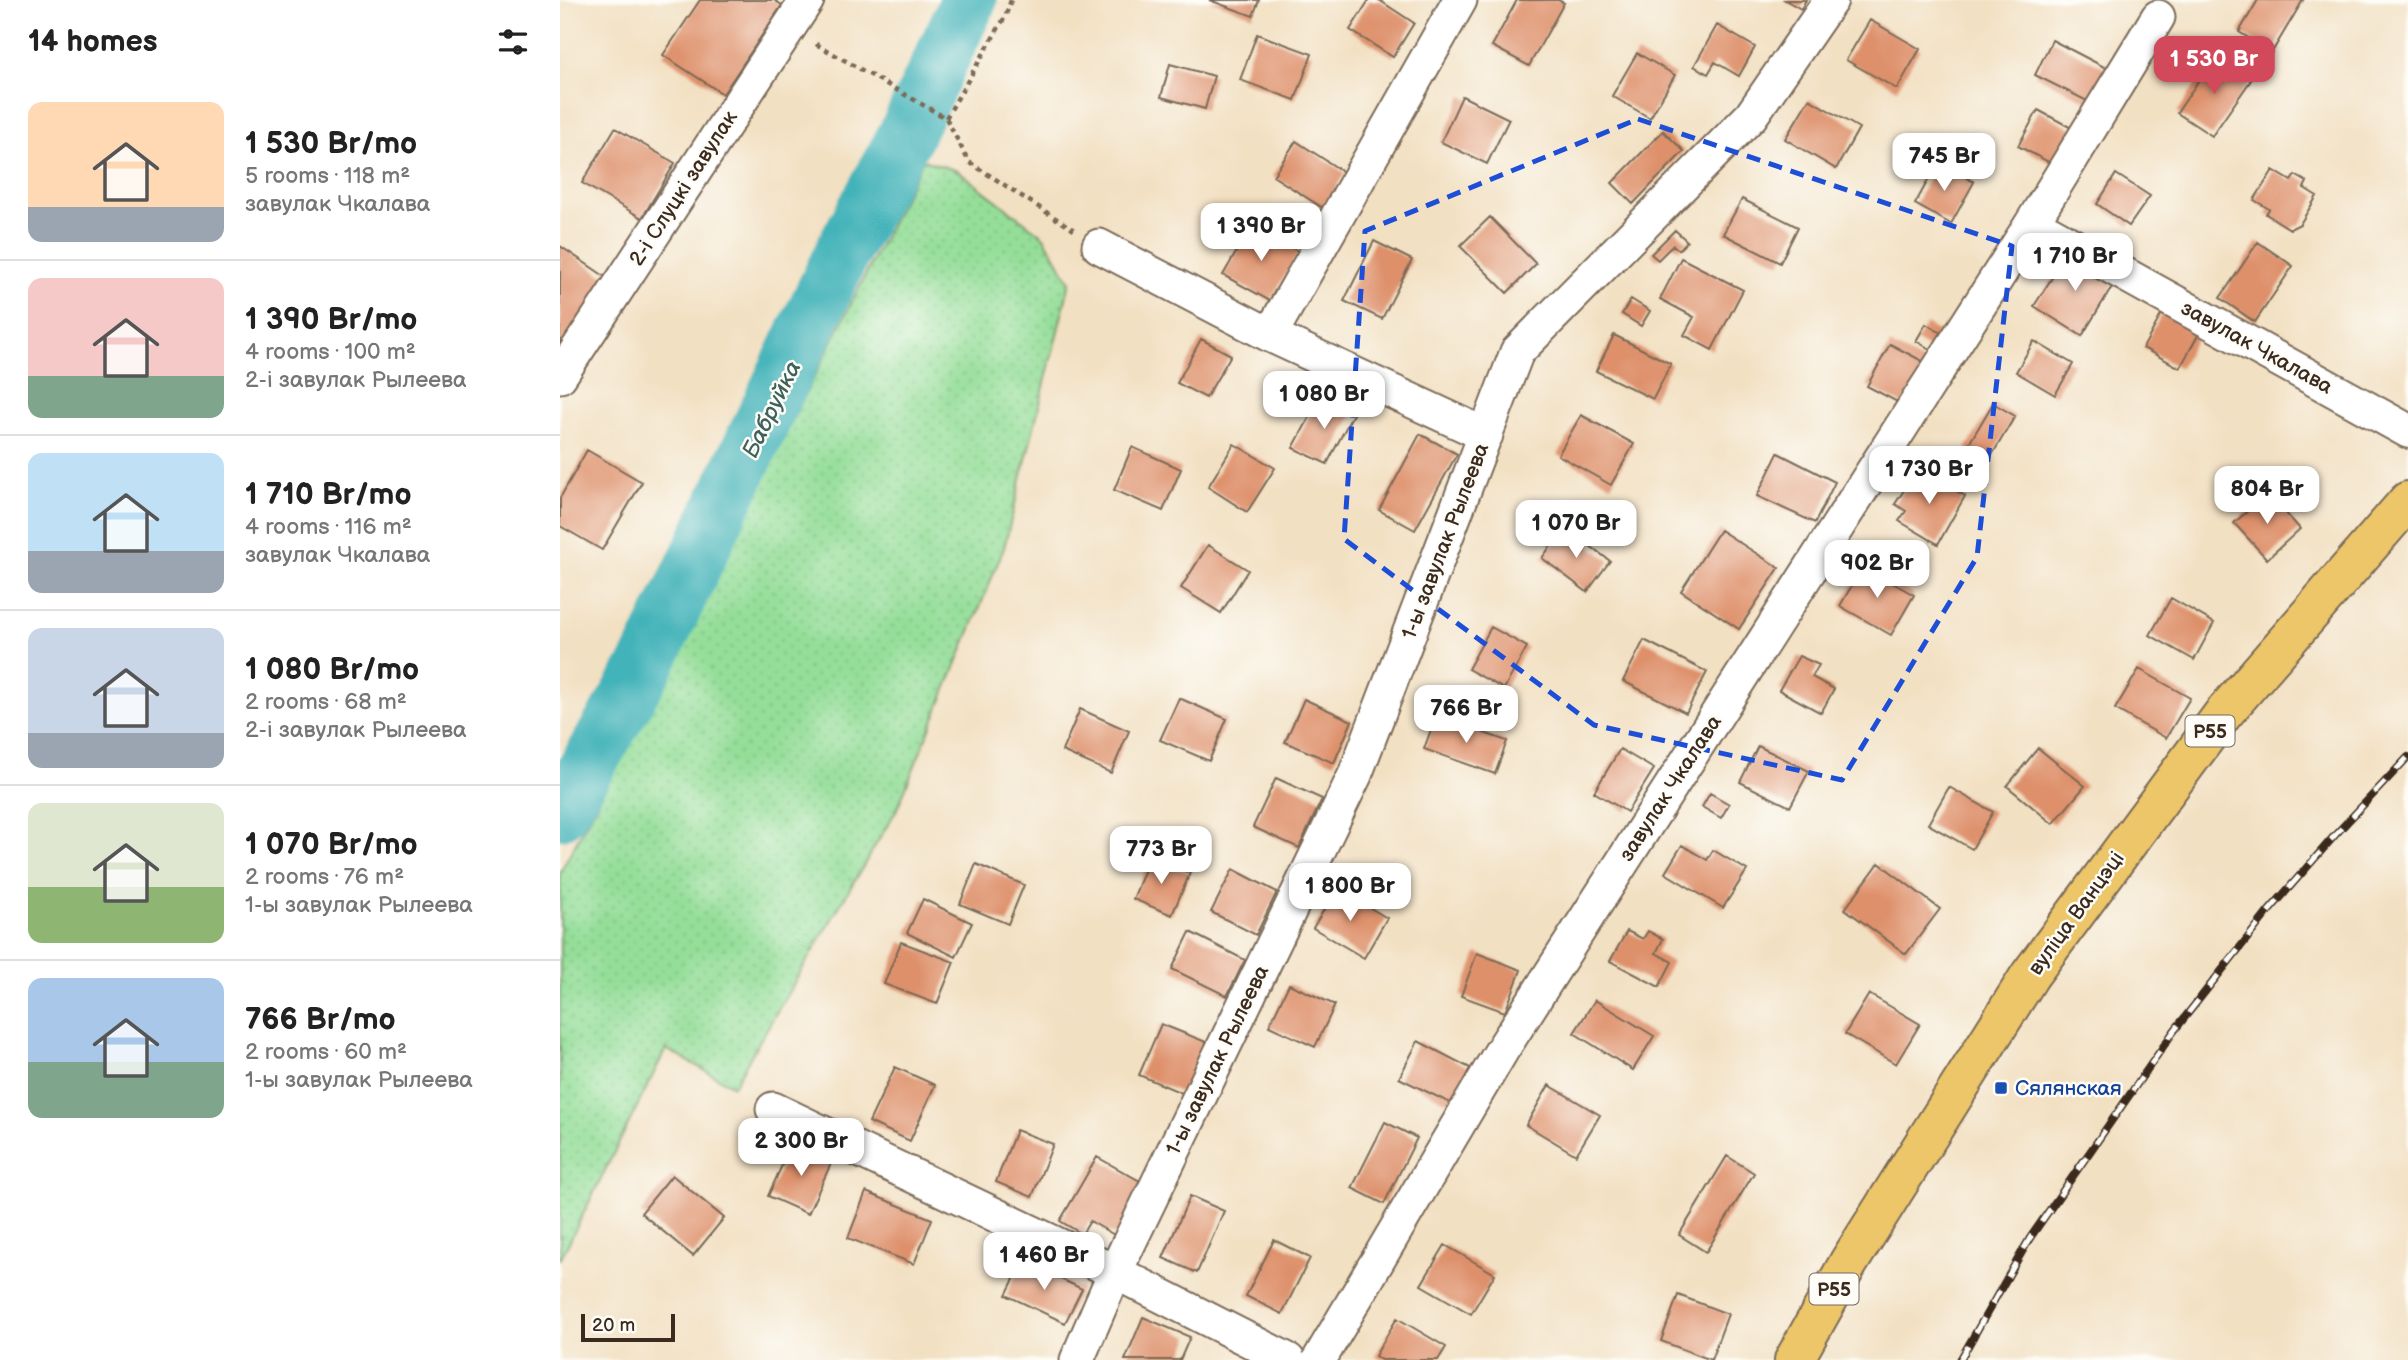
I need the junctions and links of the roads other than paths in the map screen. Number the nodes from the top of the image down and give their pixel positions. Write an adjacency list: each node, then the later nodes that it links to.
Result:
1 (807, 0): 8 (street, 2-і Слуцкі завулак)
2 (1460, 0): 7 (street)
3 (1831, 0): 10 (street, 1-ы завулак Рылеева)
4 (2158, 17): 5 (street, завулак Чкалава)
5 (2032, 223): 9 (street, завулак Чкалава); 16 (street, завулак Чкалава)
6 (1099, 246): 7 (street)
7 (1270, 335): 10 (street)
8 (560, 376)
9 (2408, 431)
10 (1486, 435): 13 (street, 1-ы завулак Рылеева)
11 (2408, 500): 17 (main road, вуліца Ванцэці / Р55)
12 (774, 1110): 13 (street)
13 (1115, 1272): 14 (street, 1-ы завулак Рылеева); 15 (street)
14 (1077, 1360)
15 (1288, 1360)
16 (1319, 1360)
17 (1794, 1360)

